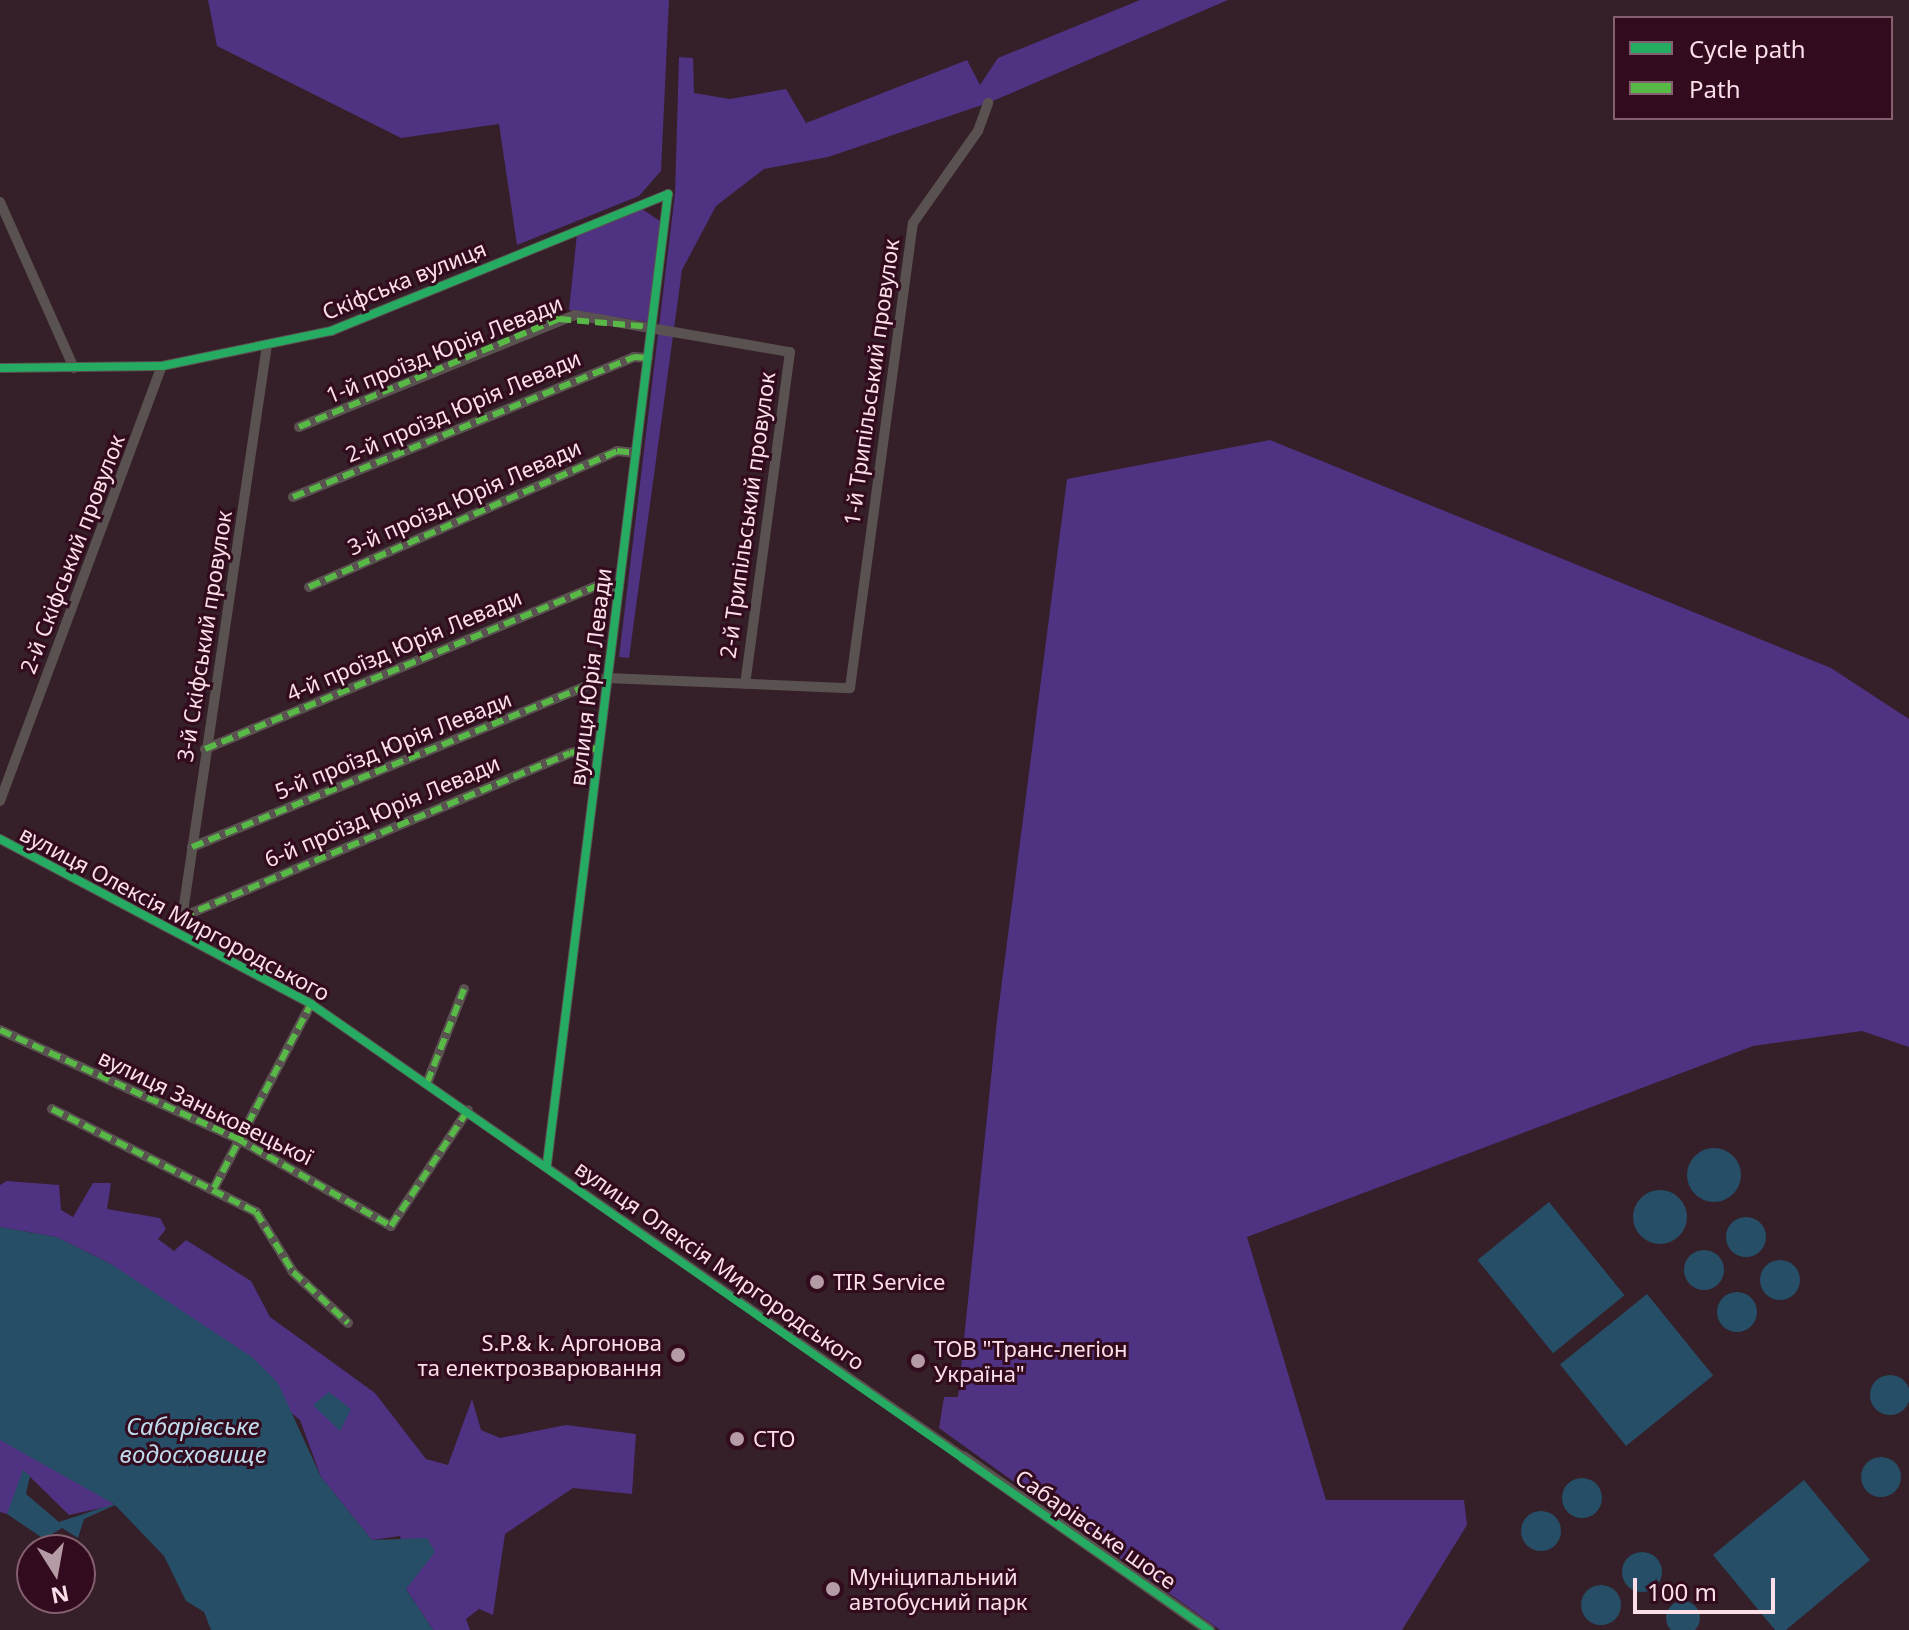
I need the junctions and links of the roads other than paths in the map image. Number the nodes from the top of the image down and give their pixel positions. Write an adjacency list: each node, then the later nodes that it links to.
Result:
1 (988, 103): 17 (street, 1-й Трипільський провулок)
2 (668, 194): 4 (street, вулиця Юрія Левади); 5 (street, Скіфська вулиця)
3 (0, 202): 10 (street)
4 (652, 327): 6 (street, 1-й проїзд Юрія Левади); 7 (street, вулиця Юрія Левади); 11 (street, 1-й проїзд Юрія Левади)
5 (267, 345): 8 (street, Скіфська вулиця); 19 (street, 3-й Скіфський провулок)
6 (790, 352): 17 (street, 2-й Трипільський провулок)
7 (648, 358): 12 (street, вулиця Юрія Левади); 13 (street, 2-й проїзд Юрія Левади)
8 (162, 366): 10 (street, Скіфська вулиця); 20 (street, 2-й Скіфський провулок)
9 (0, 368): 10 (street, Скіфська вулиця)
10 (74, 368)
11 (299, 427)
12 (636, 453): 14 (street, 3-й проїзд Юрія Левади); 15 (street, вулиця Юрія Левади)
13 (293, 497)
14 (309, 587)
15 (619, 588): 16 (street, вулиця Юрія Левади); 19 (street, 4-й проїзд Юрія Левади)
16 (607, 678): 17 (street); 18 (street, вулиця Юрія Левади); 22 (street, 5-й проїзд Юрія Левади)
17 (745, 684)
18 (599, 748): 23 (street, 6-й проїзд Юрія Левади); 32 (street, вулиця Юрія Левади)
19 (205, 749): 22 (street, 3-й Скіфський провулок)
20 (0, 801)
21 (0, 839): 24 (street, вулиця Олексія Миргородського)
22 (192, 847): 23 (street, 3-й Скіфський провулок)
23 (182, 917): 24 (street, 3-й Скіфський провулок)
24 (180, 932): 26 (street, вулиця Олексія Миргородського)
25 (464, 989): 28 (street)
26 (311, 1004): 28 (street, вулиця Олексія Миргородського); 31 (street)
27 (0, 1030): 31 (street, вулиця Заньковецької)
28 (427, 1083): 30 (street, вулиця Олексія Миргородського)
29 (52, 1109): 33 (street)
30 (468, 1110): 31 (street, вулиця Заньковецької); 32 (street, вулиця Олексія Миргородського)
31 (236, 1138): 33 (street)
32 (547, 1164): 35 (street, вулиця Олексія Миргородського)
33 (214, 1188): 34 (street)
34 (348, 1323)
35 (963, 1457): 36 (street, Сабарівське шосе)
36 (1209, 1630)

